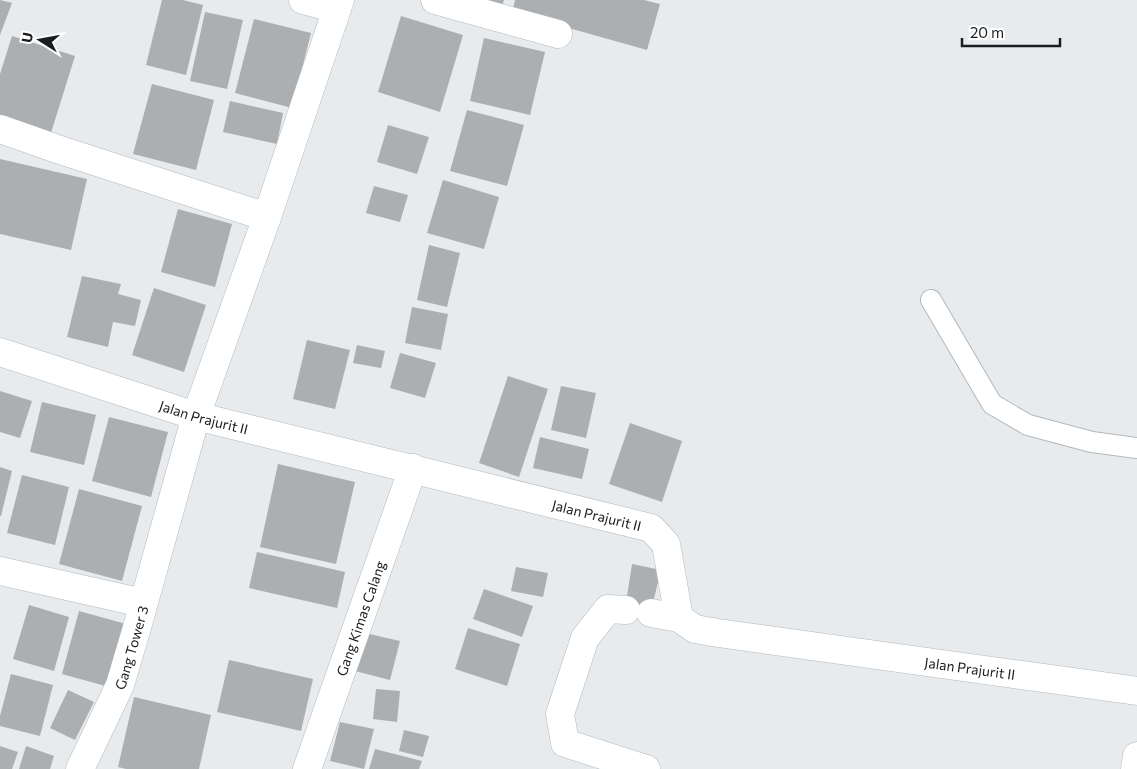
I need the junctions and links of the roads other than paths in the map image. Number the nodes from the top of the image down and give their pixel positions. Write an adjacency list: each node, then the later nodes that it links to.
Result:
1 (303, 0): 3 (street)
2 (435, 0): 4 (street)
3 (338, 4): 6 (street)
4 (558, 34)
5 (0, 129): 6 (street)
6 (267, 217): 9 (street)
7 (931, 300): 10 (lane)
8 (0, 352): 9 (street, Jalan Prajurit II)
9 (196, 416): 11 (street, Jalan Prajurit II); 13 (street)
10 (1137, 448)
11 (413, 468): 14 (street, Jalan Prajurit II); 18 (street, Gang Kimas Calang)
12 (0, 571): 13 (street, Gang Tower 3)
13 (143, 603): 17 (street, Gang Tower 3)
14 (679, 618): 15 (street, Jalan Prajurit II); 19 (street)
15 (1137, 691)
16 (1137, 756): 20 (street)
17 (80, 769)
18 (308, 769)
19 (646, 769)
20 (1135, 769)

